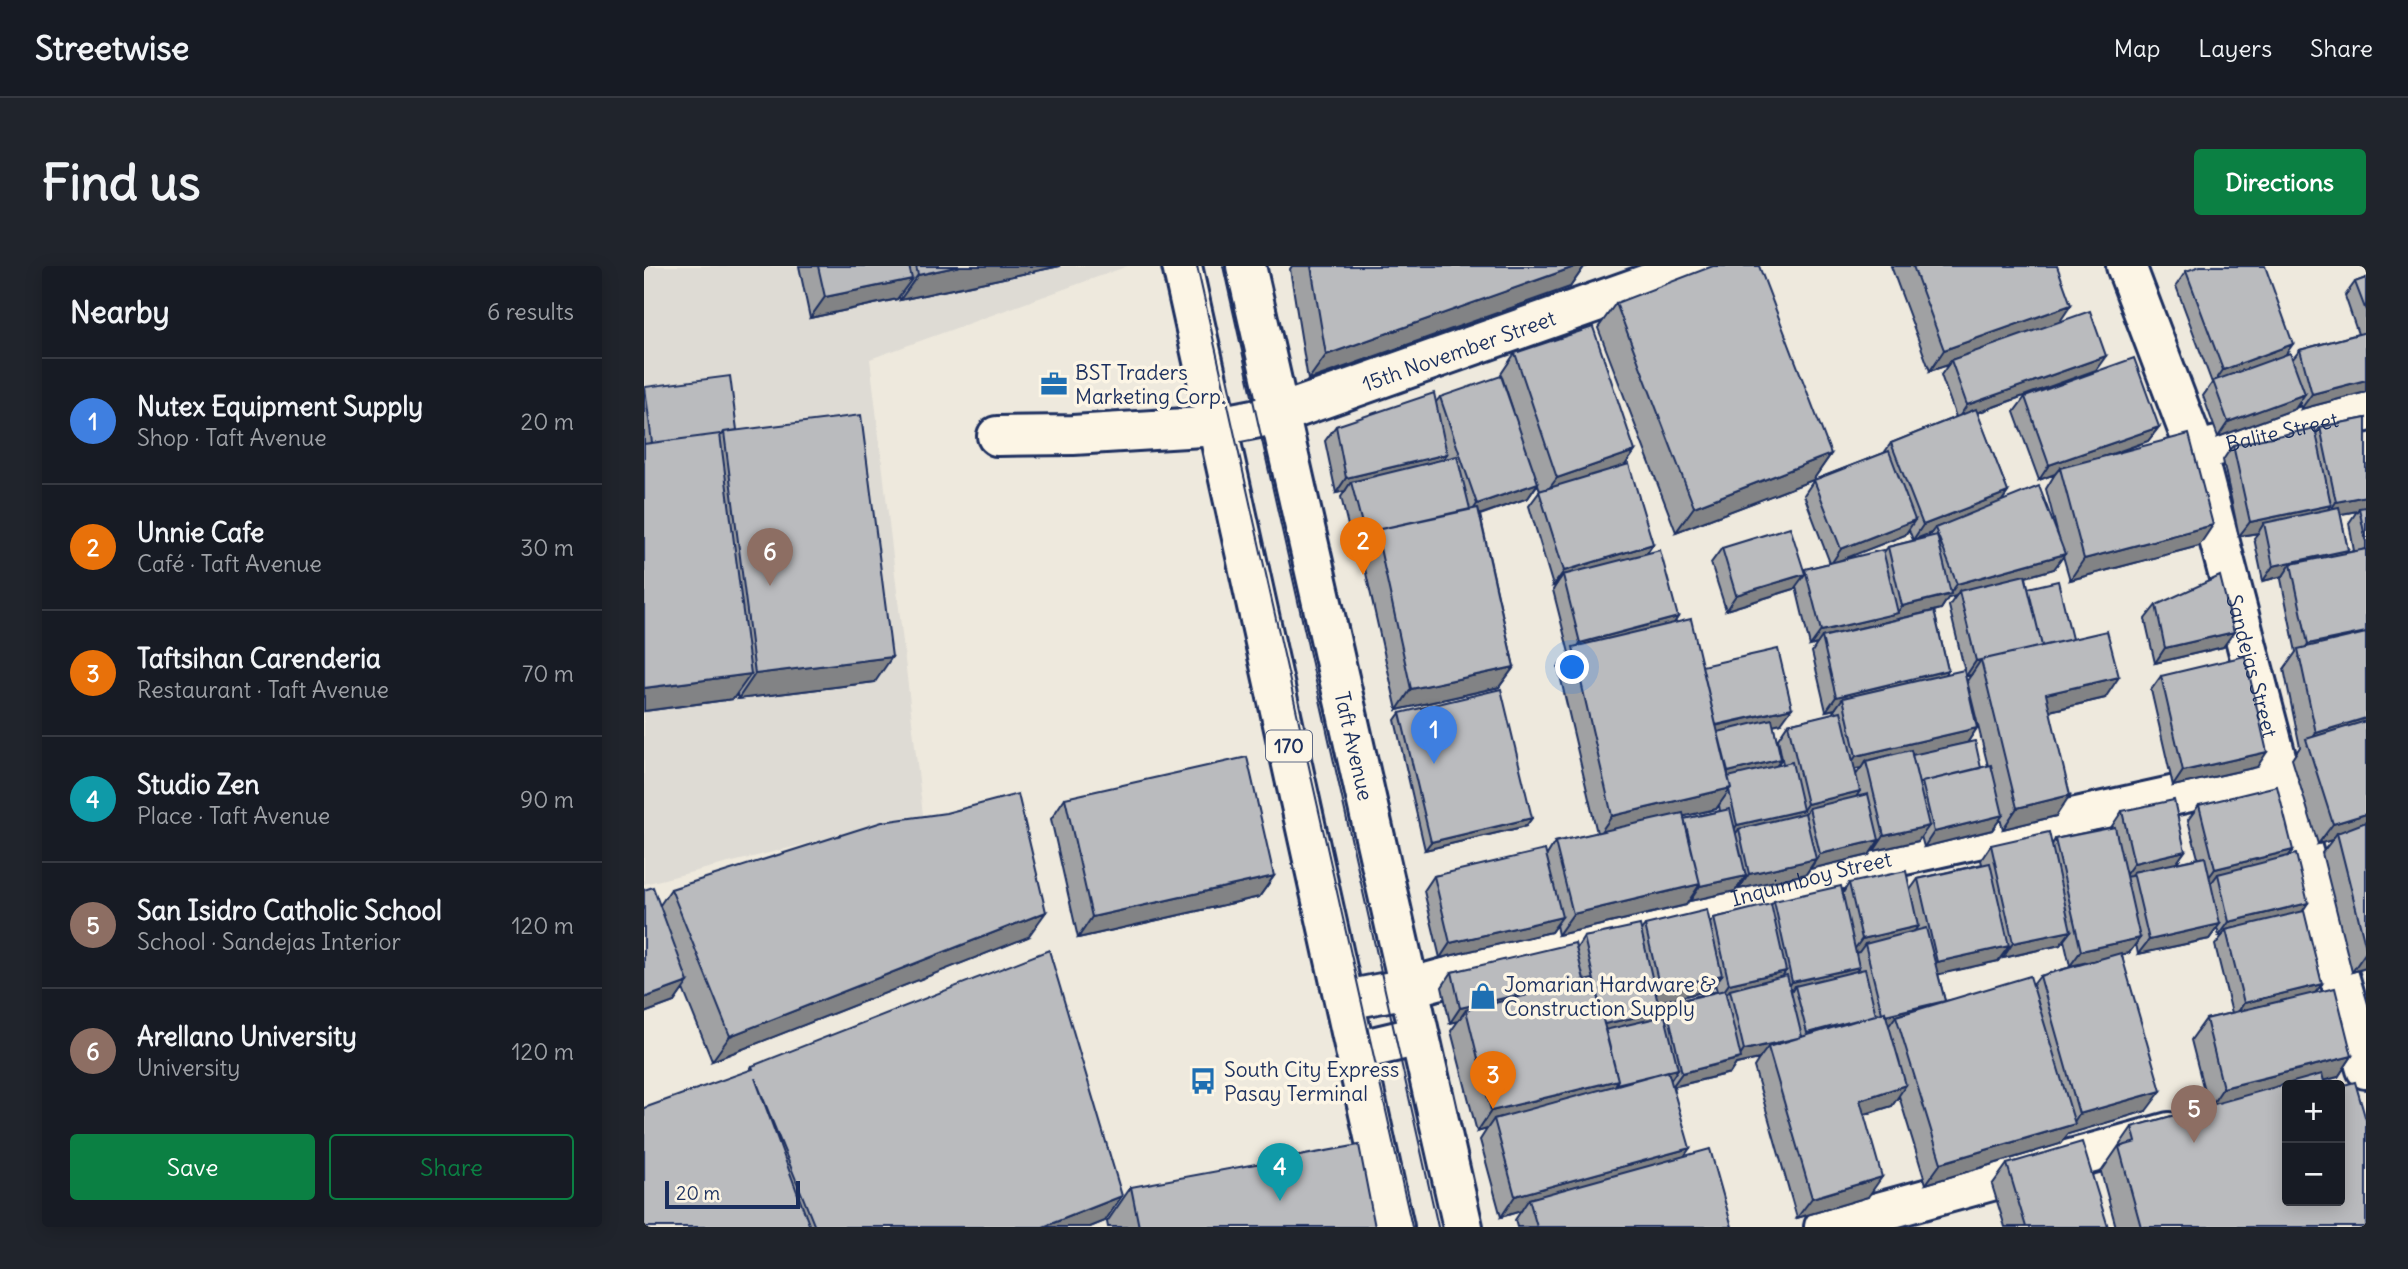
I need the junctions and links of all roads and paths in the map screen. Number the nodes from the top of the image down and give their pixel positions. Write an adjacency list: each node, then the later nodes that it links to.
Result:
1 (1182, 266): 7 (street, 170)
2 (1246, 266): 6 (street, Taft Avenue)
3 (1698, 266): 6 (street, 15th November Street)
4 (2126, 266): 9 (street, Sandejas Street)
5 (2366, 412): 9 (street, Balite Street)
6 (1279, 414): 7 (street, 15th November Street); 11 (street, Taft Avenue)
7 (1218, 426): 8 (street, 15th November Street); 12 (street, 170)
8 (997, 436)
9 (2196, 451): 10 (street, Sandejas Street)
10 (2280, 772): 11 (street, Inquimboy Street); 15 (street, Sandejas Street)
11 (1408, 988): 12 (street, Inquimboy Street); 13 (street, Taft Avenue)
12 (1346, 1000): 14 (street, 170)
13 (1419, 1036): 14 (street); 20 (street, Taft Avenue)
14 (1356, 1051): 19 (street, 170)
15 (2366, 1069)
16 (2366, 1078): 17 (street)
17 (2345, 1083)
18 (2208, 1121): 21 (street)
19 (1395, 1227)
20 (1463, 1227)
21 (1824, 1227)

